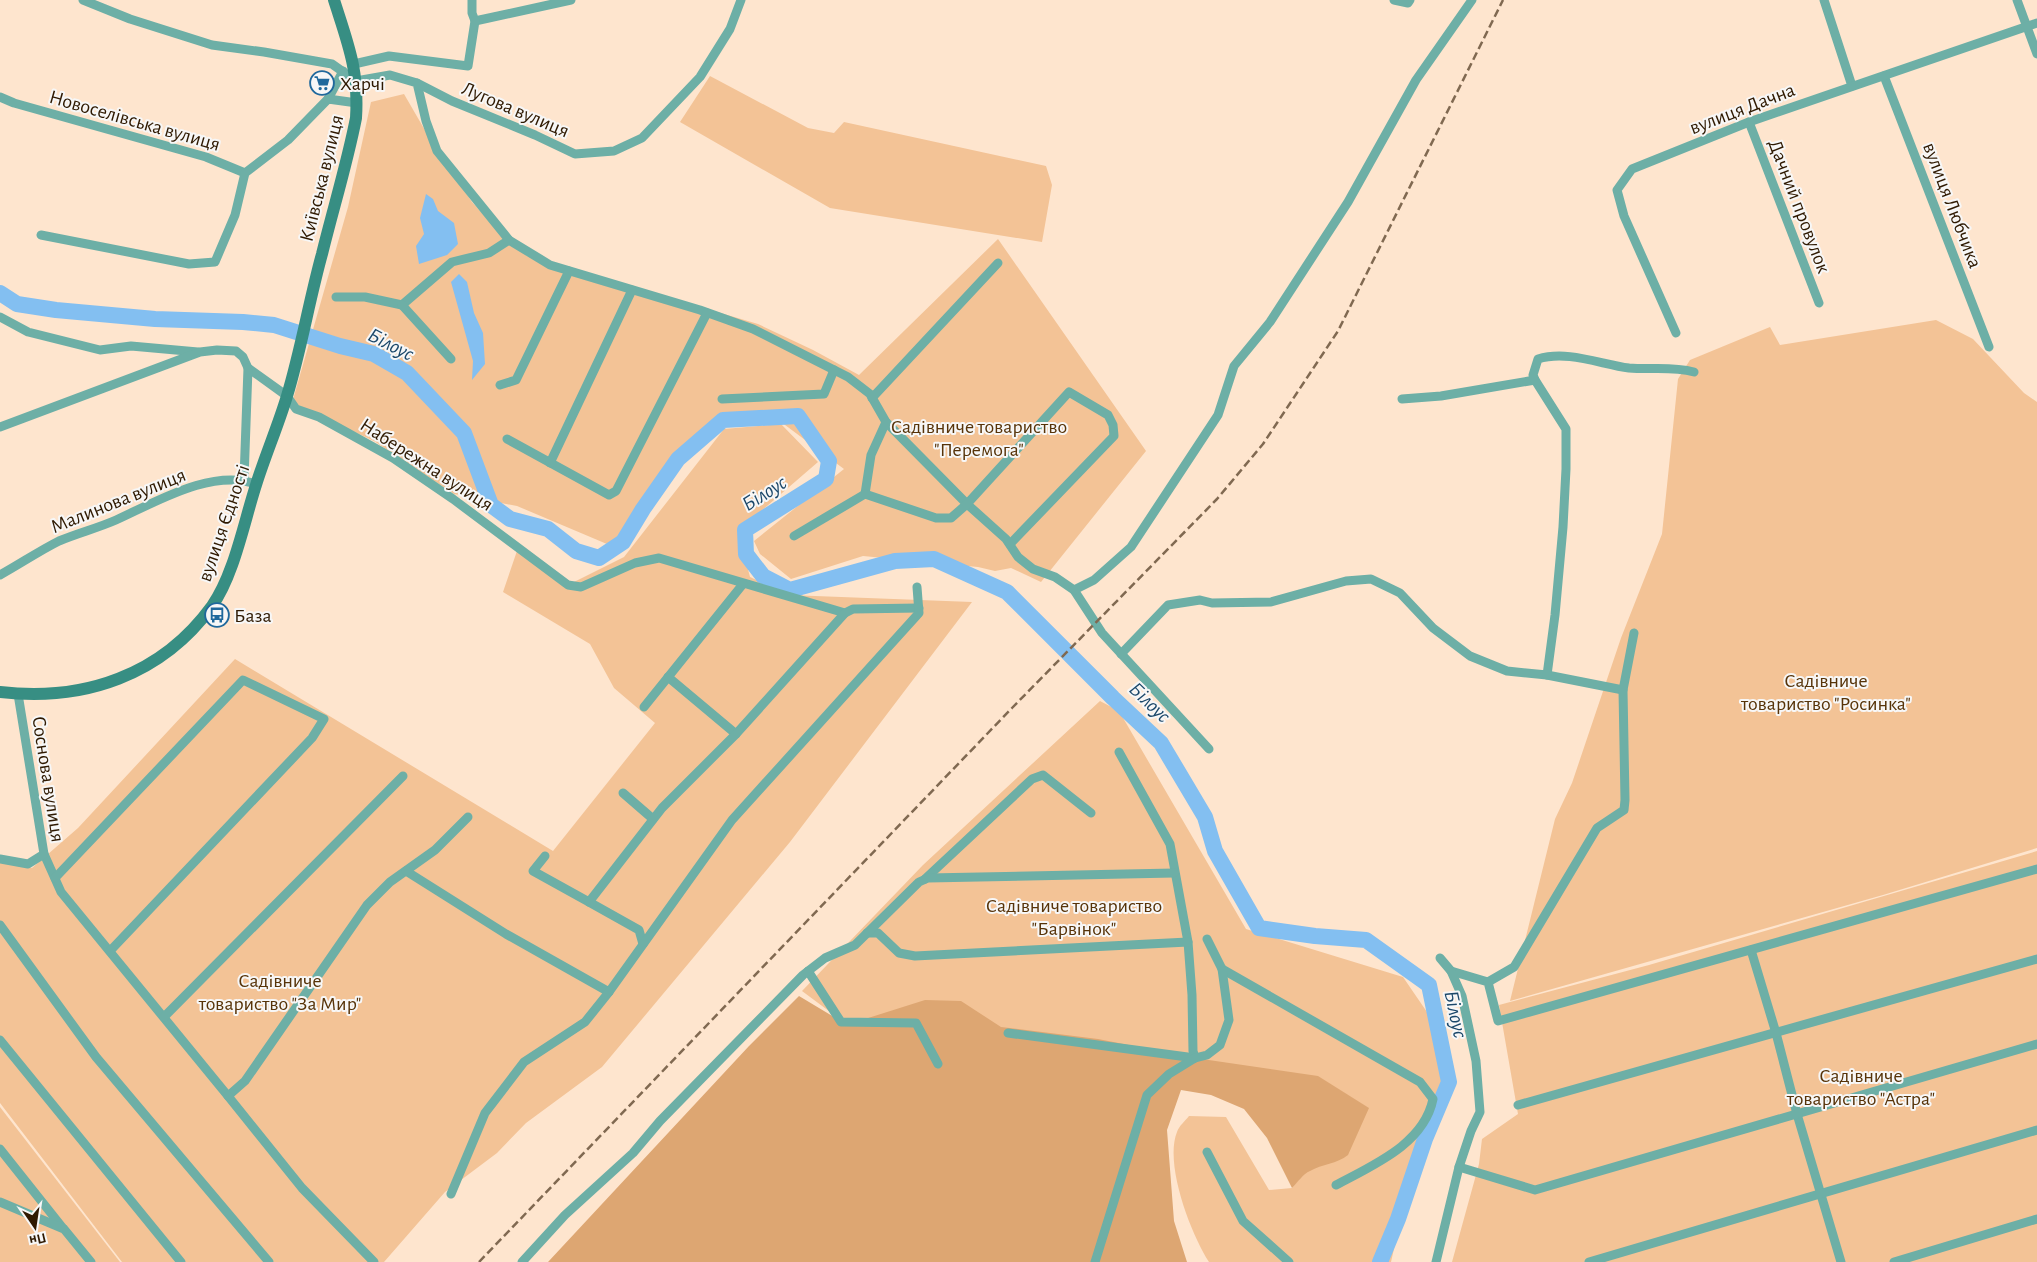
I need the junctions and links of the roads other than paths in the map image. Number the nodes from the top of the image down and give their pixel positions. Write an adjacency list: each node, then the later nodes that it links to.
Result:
1 (83, 0): 15 (street)
2 (334, 0): 15 (main road, Київська вулиця)
3 (472, 0): 11 (street)
4 (571, 0): 11 (street)
5 (741, 0): 18 (street, Лугова вулиця)
6 (1394, 0): 10 (street)
7 (1472, 0): 62 (street)
8 (1824, 0): 19 (street)
9 (2017, 0): 13 (street)
10 (1409, 2)
11 (475, 21): 15 (street)
12 (2037, 23): 13 (street, вулиця Дачна)
13 (2026, 26): 14 (street); 16 (street, вулиця Дачна)
14 (2037, 54)
15 (349, 68): 17 (main road, Київська вулиця); 21 (street)
16 (1884, 76): 19 (street, вулиця Дачна); 36 (street, вулиця Любчика)
17 (356, 81): 18 (street, Лугова вулиця); 22 (main road, Київська вулиця)
18 (417, 83): 26 (street)
19 (1852, 86): 23 (street, вулиця Дачна)
20 (0, 97): 24 (street, Новоселівська вулиця)
21 (328, 99): 22 (street); 24 (street)
22 (357, 103): 39 (main road, Київська вулиця)
23 (1749, 122): 31 (street, Дачний провулок); 35 (street, вулиця Дачна)
24 (245, 174): 25 (street)
25 (42, 235)
26 (509, 240): 28 (street); 32 (street)
27 (998, 263): 46 (street)
28 (570, 271): 29 (street); 44 (street)
29 (632, 290): 33 (street); 52 (street)
30 (336, 298): 32 (street)
31 (1819, 303)
32 (402, 305): 38 (street)
33 (707, 313): 41 (street); 52 (street)
34 (0, 317): 37 (street)
35 (1676, 333)
36 (1990, 347)
37 (200, 352): 40 (street, Набережна вулиця); 50 (street, Набережна вулиця)
38 (450, 359)
39 (295, 365): 45 (main road, вулиця Єдності)
40 (248, 368): 45 (street, Набережна вулиця); 53 (street)
41 (834, 370): 46 (street); 47 (street)
42 (1694, 372): 43 (street)
43 (1535, 380): 48 (street); 67 (street)
44 (500, 385)
45 (287, 396): 54 (main road, вулиця Єдності); 60 (street, Набережна вулиця)
46 (872, 398): 49 (street)
47 (722, 399)
48 (1402, 399)
49 (886, 422): 55 (street); 56 (street)
50 (0, 427)
51 (507, 438): 52 (street)
52 (550, 463)
53 (244, 480): 54 (street, Малинова вулиця); 59 (street, Малинова вулиця)
54 (256, 484): 71 (main road, вулиця Єдності)
55 (865, 494): 56 (street); 57 (street)
56 (967, 504): 58 (street); 58 (street)
57 (794, 536)
58 (1010, 544): 62 (street)
59 (0, 575)
60 (742, 584): 64 (street, Набережна вулиця); 68 (street)
61 (916, 587): 63 (street)
62 (1074, 590): 66 (street)
63 (919, 608): 64 (street); 94 (street)
64 (845, 613): 73 (street)
65 (1634, 633): 69 (street)
66 (1120, 654): 67 (street); 74 (street)
67 (1547, 675): 69 (street)
68 (668, 677): 72 (street); 73 (street)
69 (1623, 690): 102 (street)
70 (0, 692): 71 (main road, вулиця Єдності)
71 (18, 694): 81 (street, Соснова вулиця)
72 (644, 707)
73 (736, 734): 80 (street)
74 (1209, 749)
75 (1119, 752): 86 (street)
76 (403, 776): 104 (street)
77 (623, 793): 80 (street)
78 (1091, 813): 88 (street)
79 (468, 817): 85 (street)
80 (653, 819): 89 (street)
81 (44, 854): 83 (street, Соснова вулиця); 87 (street)
82 (545, 856): 89 (street)
83 (0, 859)
84 (2037, 870): 95 (street)
85 (406, 871): 103 (street); 111 (street)
86 (1174, 873): 88 (street); 93 (street)
87 (55, 878): 96 (street); 96 (street)
88 (925, 880): 91 (street)
89 (588, 902): 94 (street)
90 (0, 925): 126 (street)
91 (867, 934): 93 (street); 100 (street)
92 (1207, 939): 99 (street)
93 (1188, 942): 109 (street)
94 (643, 944): 103 (street)
95 (1750, 950): 102 (street); 105 (street)
96 (110, 951): 104 (street)
97 (1440, 958): 101 (street)
98 (2037, 959): 105 (street)
99 (1222, 969): 109 (street); 118 (street)
100 (808, 971): 110 (street); 128 (street)
101 (1451, 971): 102 (street); 117 (street)
102 (1488, 982)
103 (609, 992): 119 (street)
104 (164, 1017): 111 (street)
105 (1776, 1032): 112 (street); 113 (street)
106 (1008, 1033): 109 (street)
107 (0, 1040): 125 (street)
108 (2037, 1044): 113 (street)
109 (1195, 1058): 129 (street)
110 (938, 1064)
111 (228, 1096): 127 (street)
112 (1518, 1106)
113 (1797, 1114): 117 (street); 120 (street)
114 (2037, 1130): 120 (street)
115 (0, 1149): 123 (street)
116 (1207, 1152): 130 (street)
117 (1459, 1167): 131 (street)
118 (1336, 1184)
119 (451, 1194)
120 (1821, 1194): 132 (street); 133 (street)
121 (0, 1202): 123 (street)
122 (2037, 1219): 134 (street)
123 (64, 1229): 124 (street)
124 (91, 1262)
125 (181, 1262)
126 (269, 1262)
127 (374, 1262)
128 (522, 1262)
129 (1095, 1262)
130 (1288, 1262)
131 (1436, 1262)
132 (1589, 1262)
133 (1841, 1262)
134 (1894, 1262)

